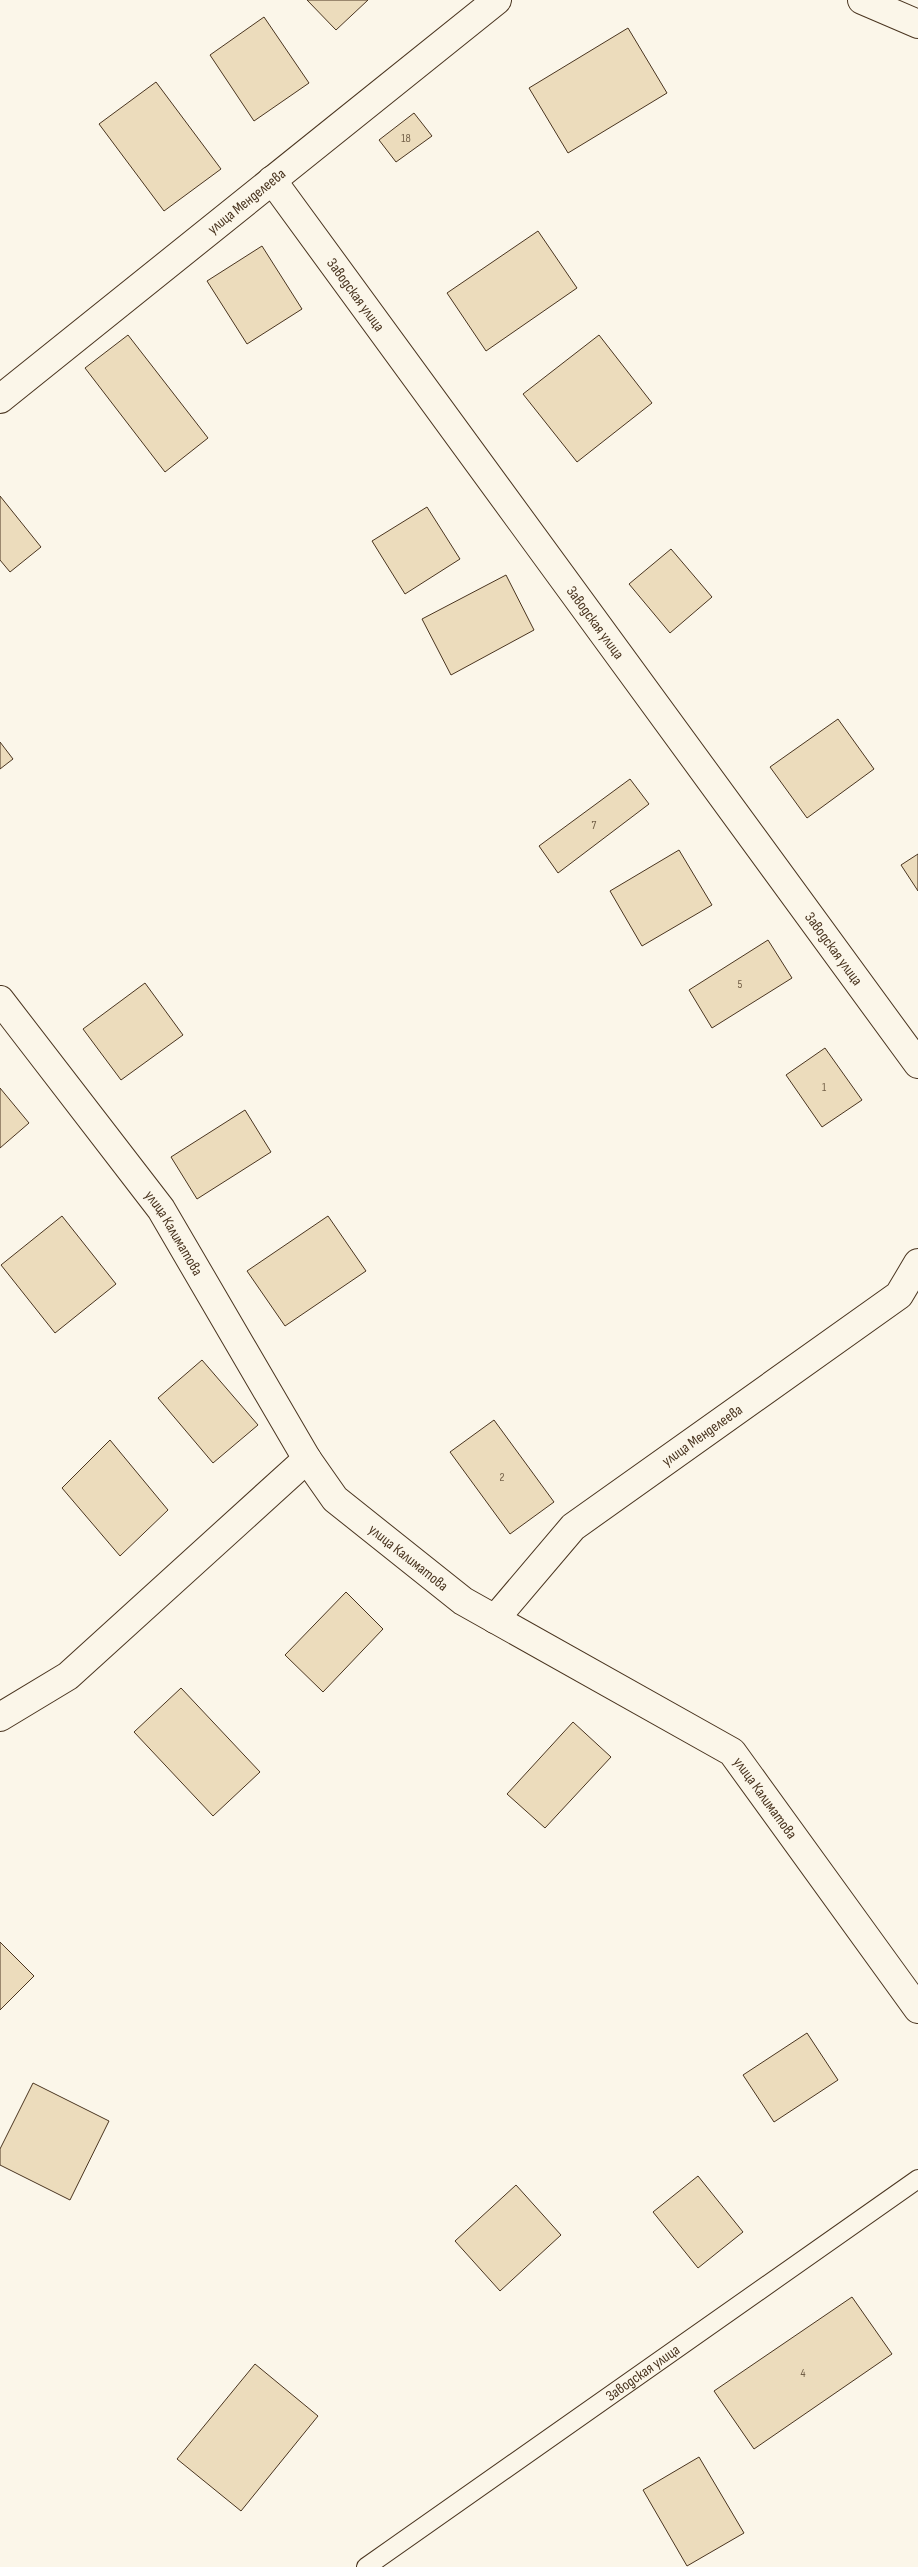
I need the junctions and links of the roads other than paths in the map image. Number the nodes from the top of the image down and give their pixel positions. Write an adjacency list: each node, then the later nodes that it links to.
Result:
1 (862, 0): 3 (street)
2 (494, 1): 4 (street, улица Менделеева)
3 (918, 24)
4 (272, 180): 5 (street, улица Менделеева); 7 (street, Заводская улица)
5 (0, 399)
6 (0, 1000): 9 (street, улица Калиматова)
7 (918, 1064)
8 (918, 1264): 10 (street, улица Менделеева)
9 (307, 1459): 10 (street, улица Калиматова); 11 (street)
10 (495, 1619): 12 (street, улица Калиматова)
11 (3, 1711)
12 (918, 2009)
13 (918, 2178): 14 (lane, Заводская улица)
14 (366, 2567)

